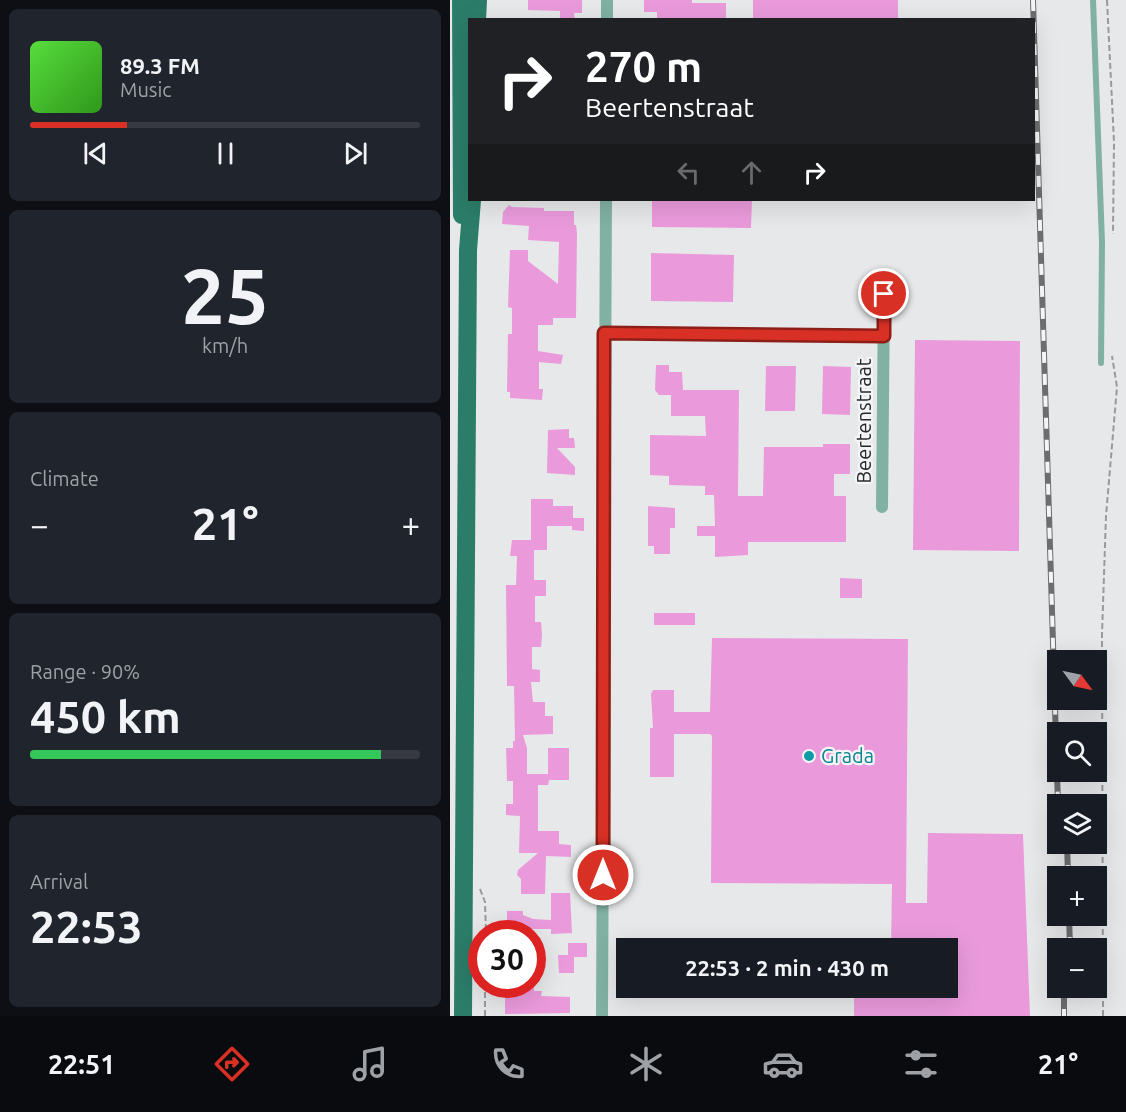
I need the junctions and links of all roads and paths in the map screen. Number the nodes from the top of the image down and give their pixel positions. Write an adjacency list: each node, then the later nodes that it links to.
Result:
1 (461, 0): 11 (main road)
2 (478, 0): 6 (main road)
3 (607, 0): 7 (street)
4 (1093, 0): 16 (lane)
5 (1107, 0): 10 (path)
6 (477, 18)
7 (607, 18)
8 (472, 201): 11 (main road)
9 (606, 201): 13 (street)
10 (1112, 244)
11 (468, 250): 21 (main road)
12 (884, 294): 14 (street, Beertenstraat)
13 (604, 333): 14 (street, Beertenstraat); 23 (street)
14 (884, 336): 17 (street, Beertenstraat)
15 (1111, 354): 24 (path)
16 (1101, 363)
17 (882, 507)
18 (485, 902): 19 (path)
19 (486, 920)
20 (485, 998): 22 (path)
21 (463, 1016)
22 (485, 1016)
23 (602, 1016)
24 (1103, 1016)

